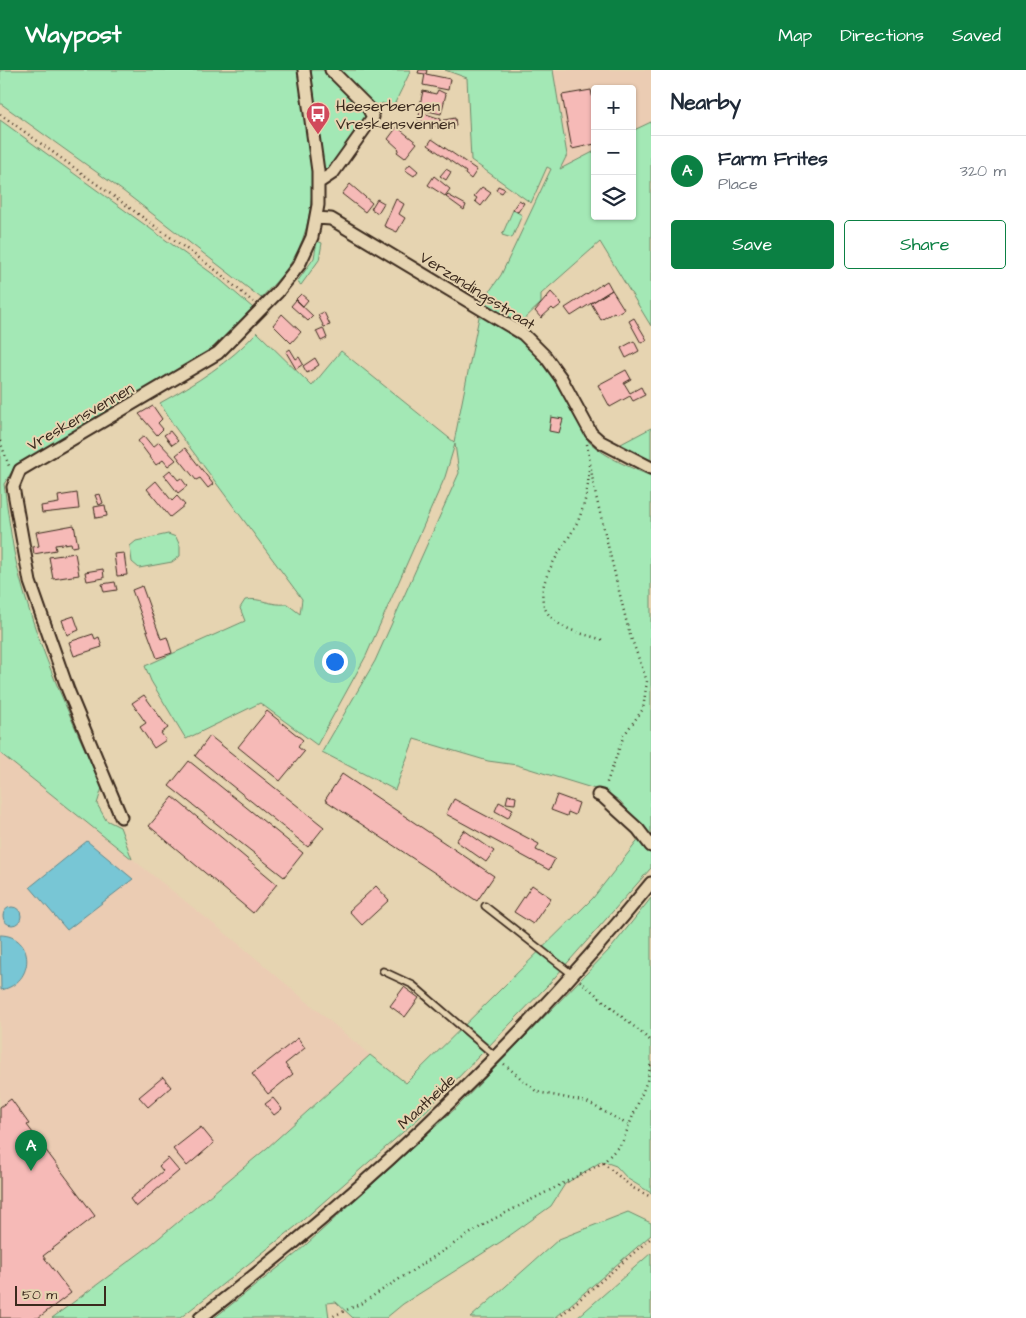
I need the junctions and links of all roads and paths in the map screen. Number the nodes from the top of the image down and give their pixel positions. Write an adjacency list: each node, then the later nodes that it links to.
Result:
1 (304, 70): 4 (street, Vreskensvennen)
2 (331, 70): 4 (street)
3 (0, 114): 6 (path)
4 (318, 183): 5 (street, Vreskensvennen)
5 (316, 218): 6 (street, Vreskensvennen); 7 (street, Verzandingsstraat)
6 (262, 309): 11 (street, Vreskensvennen)
7 (588, 429): 9 (path); 10 (street, Verzandingsstraat)
8 (0, 441): 11 (path)
9 (588, 458): 12 (path); 13 (path)
10 (651, 468)
11 (15, 479): 14 (street)
12 (603, 640)
13 (600, 796): 15 (street)
14 (121, 818)
15 (651, 846)
16 (651, 884): 19 (street, Maatheide)
17 (485, 906): 19 (lane)
18 (383, 971): 21 (lane)
19 (573, 975): 20 (path); 21 (street, Maatheide)
20 (651, 1041)
21 (495, 1056): 23 (path); 27 (street, Maatheide)
22 (651, 1063): 23 (path)
23 (630, 1126): 24 (path)
24 (603, 1163): 25 (path); 28 (path)
25 (651, 1197)
26 (651, 1238): 29 (path)
27 (200, 1318)
28 (329, 1318)
29 (558, 1318)

